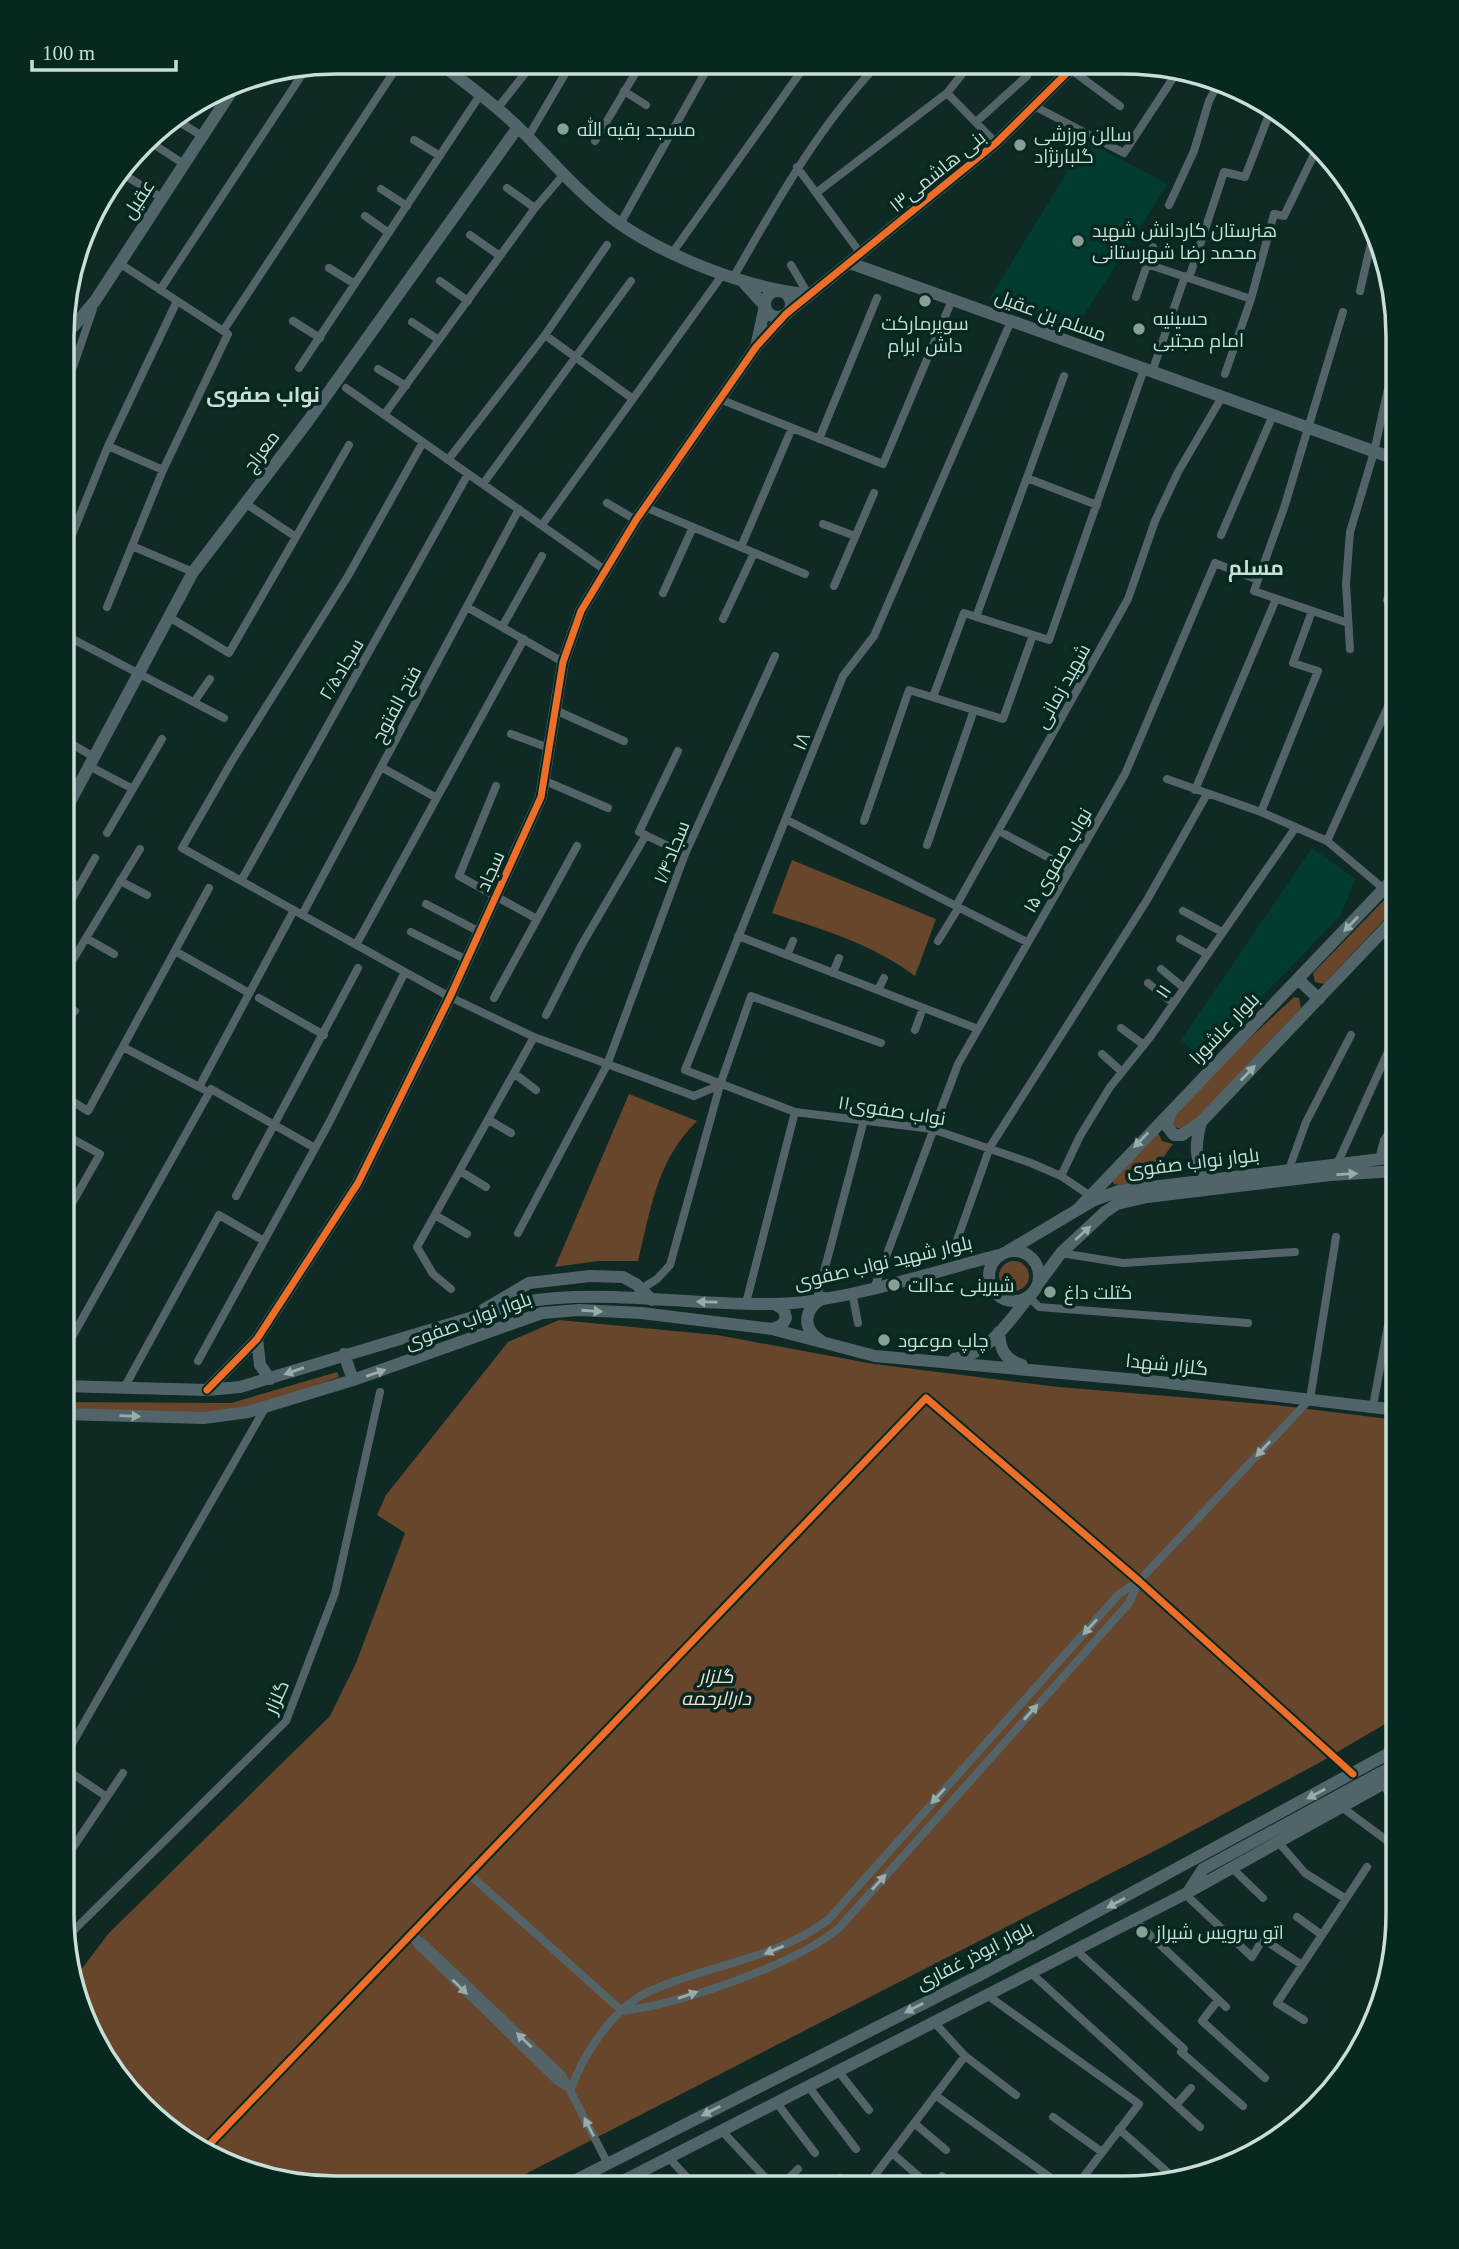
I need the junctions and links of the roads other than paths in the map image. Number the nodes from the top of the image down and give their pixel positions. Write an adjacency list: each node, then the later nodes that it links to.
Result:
1 (392, 74): 85 (street)
2 (461, 74): 18 (street)
3 (525, 74): 23 (street)
4 (565, 74): 29 (street)
5 (635, 74): 16 (street)
6 (705, 74): 48 (street)
7 (799, 74): 54 (street)
8 (869, 74): 37 (street)
9 (962, 74): 17 (street)
10 (1063, 74): 22 (street, بنی هاشمی۱۳)
11 (1081, 74): 21 (street)
12 (1027, 75): 25 (street)
13 (301, 76): 67 (street)
14 (1173, 79): 22 (street)
15 (1215, 90): 44 (street)
16 (624, 91): 20 (street); 31 (street)
17 (947, 93): 25 (street); 42 (street)
18 (480, 95): 23 (street); 35 (street)
19 (221, 100): 28 (street, عقیل)
20 (646, 105)
21 (1120, 106)
22 (1036, 107): 32 (street, بنی هاشمی۱۳)
23 (497, 109): 27 (street)
24 (1268, 117): 62 (street)
25 (976, 122): 32 (street)
26 (182, 124): 28 (street)
27 (518, 127): 29 (street); 119 (street, معراج)
28 (202, 136): 36 (street, عقیل)
29 (528, 137): 38 (street)
30 (414, 140): 35 (street)
31 (595, 141)
32 (996, 143): 55 (street, بنی هاشمی۱۳)
33 (155, 145): 36 (street)
34 (1313, 155): 73 (street)
35 (440, 156): 45 (street)
36 (184, 164): 43 (street, عقیل)
37 (797, 167): 42 (street); 63 (street)
38 (564, 174): 46 (street); 48 (street)
39 (127, 177): 43 (street)
40 (508, 188): 46 (street)
41 (381, 189): 45 (street)
42 (816, 193): 55 (street)
43 (162, 198): 57 (street, عقیل)
44 (1169, 205)
45 (407, 206): 49 (street)
46 (535, 208): 56 (street)
47 (365, 216): 49 (street)
48 (620, 224): 54 (street)
49 (389, 233): 66 (street)
50 (471, 235): 56 (street)
51 (607, 245): 86 (street)
52 (1153, 247): 59 (street)
53 (1371, 248): 69 (street)
54 (673, 252): 63 (street)
55 (861, 254): 58 (street, بنی هاشمی۱۳)
56 (500, 256): 74 (street)
57 (119, 263): 67 (street); 76 (street, عقیل)
58 (850, 263): 70 (street, بنی هاشمی۱۳); 75 (street, مسلم بن عقیل)
59 (1147, 264): 62 (street); 71 (street)
60 (791, 265): 70 (street)
61 (329, 268): 66 (street)
62 (1187, 277): 73 (street); 94 (street)
63 (733, 278): 68 (street); 78 (street); 101 (street)
64 (440, 281): 74 (street)
65 (631, 281): 90 (street)
66 (355, 284): 87 (street)
67 (160, 290): 77 (street)
68 (778, 291): 70 (street); 78 (street); 80 (street)
69 (1360, 292)
70 (808, 294): 80 (street, بنی هاشمی۱۳)
71 (1136, 297)
72 (877, 298): 107 (street)
73 (1251, 299): 95 (street)
74 (468, 300): 88 (street)
75 (952, 300): 82 (street, مسلم بن عقیل); 107 (street)
76 (95, 301): 84 (street, عقیل); 91 (street)
77 (177, 301): 85 (street); 110 (street)
78 (765, 306): 80 (street); 89 (street)
79 (1343, 312): 106 (street)
80 (786, 314): 89 (street, بنی هاشمی۱۳)
81 (293, 321): 87 (street)
82 (1011, 321): 94 (street, مسلم بن عقیل); 183 (street, ۱۸)
83 (412, 322): 88 (street)
84 (74, 326)
85 (223, 331): 114 (street)
86 (545, 335): 90 (street); 113 (street)
87 (320, 338): 92 (street)
88 (439, 340): 97 (street)
89 (756, 347): 102 (street, سجاد)
90 (577, 358): 101 (street); 117 (street)
91 (73, 366)
92 (299, 368)
93 (378, 369): 97 (street)
94 (1148, 371): 99 (street, مسلم بن عقیل); 121 (street)
95 (1225, 374)
96 (1064, 376): 116 (street)
97 (405, 386): 103 (street)
98 (346, 388): 103 (street)
99 (1222, 397): 104 (street, مسلم بن عقیل); 186 (street, شهید زمانی)
100 (1386, 398): 111 (street)
101 (633, 399): 126 (street)
102 (722, 400): 105 (street); 122 (street, سجاد)
103 (384, 415): 108 (street)
104 (1273, 415): 106 (street, مسلم بن عقیل); 129 (street)
105 (793, 428): 107 (street); 133 (street)
106 (1310, 429): 111 (street, مسلم بن عقیل); 139 (street)
107 (820, 439)
108 (423, 442): 113 (street); 197 (street)
109 (349, 445): 131 (street)
110 (108, 446): 114 (street); 128 (street)
111 (1374, 452): 112 (street, مسلم بن عقیل); 149 (street)
112 (1386, 456)
113 (448, 460): 115 (street)
114 (163, 470): 132 (street)
115 (468, 474): 117 (street); 197 (street, ۲/۵سجاد)
116 (1027, 478): 121 (street); 147 (street)
117 (483, 484): 123 (street)
118 (874, 493): 130 (street)
119 (245, 503): 131 (street); 137 (street, معراج)
120 (607, 503): 124 (street)
121 (1097, 505): 151 (street)
122 (645, 508): 124 (street, سجاد); 127 (street)
123 (519, 509): 126 (street); 144 (street, فتح الفتوح)
124 (636, 520): 136 (street, سجاد)
125 (824, 524): 130 (street)
126 (542, 526): 136 (street)
127 (693, 527): 133 (street); 141 (street)
128 (73, 532)
129 (1221, 535)
130 (855, 536): 140 (street)
131 (296, 537): 146 (street)
132 (132, 546): 137 (street); 143 (street)
133 (741, 547): 134 (street)
134 (754, 553): 138 (street); 148 (street)
135 (542, 556): 150 (street)
136 (605, 569): 156 (street, سجاد)
137 (193, 572): 146 (street, معراج)
138 (805, 574)
139 (1258, 580): 142 (street); 195 (street, نواب صفوی ۱۵)
140 (834, 586)
141 (663, 593)
142 (1276, 599): 145 (street); 177 (street)
143 (107, 607)
144 (467, 607): 150 (street); 172 (street, فتح الفتوح)
145 (1312, 611): 149 (street); 182 (street)
146 (169, 617): 157 (street, معراج)
147 (976, 617): 151 (street); 159 (street)
148 (723, 619)
149 (1348, 623): 154 (street)
150 (502, 627): 152 (street)
151 (1033, 635): 162 (street)
152 (524, 639): 156 (street); 180 (street)
153 (73, 640): 157 (street)
154 (1350, 649)
155 (775, 656): 193 (street, ۱/۴سجاد)
156 (563, 662): 161 (street, سجاد)
157 (140, 673): 160 (street); 171 (street, معراج)
158 (210, 679): 160 (street)
159 (933, 697): 162 (street); 184 (street)
160 (194, 702): 164 (street)
161 (555, 710): 167 (street); 169 (street, سجاد)
162 (974, 710): 190 (street)
163 (1386, 711): 189 (street)
164 (224, 718)
165 (511, 734): 169 (street)
166 (162, 739): 176 (street)
167 (624, 741)
168 (73, 747): 171 (street)
169 (549, 748): 174 (street, سجاد)
170 (678, 751): 188 (street)
171 (92, 762): 176 (street); 179 (street, معراج)
172 (381, 767): 180 (street); 208 (street, فتح الفتوح)
173 (1167, 779): 177 (street)
174 (543, 780): 181 (street); 204 (street, سجاد)
175 (496, 786): 204 (street)
176 (132, 789): 187 (street)
177 (1195, 790): 178 (street)
178 (1207, 794): 182 (street); 275 (street)
179 (73, 797)
180 (435, 797): 220 (street)
181 (608, 808)
182 (1261, 812): 185 (street)
183 (786, 820): 206 (street); 214 (street, ۱۸)
184 (864, 821)
185 (1296, 827): 189 (street); 213 (street, ۱۱)
186 (999, 831): 195 (street); 206 (street, شهید زمانی)
187 (107, 833)
188 (642, 833): 193 (street); 244 (street)
189 (1327, 841): 201 (street)
190 (927, 845)
191 (577, 846): 209 (street)
192 (140, 849): 196 (street)
193 (685, 854): 256 (street, ۱/۴سجاد)
194 (94, 858): 199 (street)
195 (1070, 869): 219 (street, نواب صفوی ۱۵)
196 (120, 881): 202 (street); 215 (street)
197 (241, 881): 208 (street)
198 (73, 883): 199 (street)
199 (79, 886): 203 (street)
200 (209, 888): 221 (street)
201 (1384, 889): 233 (street, بلوار عاشورا, one-way to 233)
202 (147, 895)
203 (73, 897)
204 (496, 897): 209 (street); 212 (street, سجاد)
205 (426, 904): 212 (street)
206 (957, 907): 218 (street, شهید زمانی); 219 (street)
207 (1183, 911): 213 (street)
208 (298, 912): 220 (street); 237 (street, فتح الفتوح)
209 (537, 919): 240 (street)
210 (1386, 928): 241 (street)
211 (411, 932): 227 (street)
212 (480, 932): 227 (street, سجاد)
213 (1222, 932): 223 (street, ۱۱)
214 (738, 936): 224 (street); 257 (street, ۱۸)
215 (86, 938): 222 (street); 226 (street)
216 (1180, 939): 223 (street)
217 (793, 941): 224 (street)
218 (938, 941)
219 (1027, 942): 246 (street, نواب صفوی ۱۵)
220 (356, 945): 230 (street)
221 (175, 951): 237 (street); 253 (street)
222 (114, 954)
223 (1207, 954): 235 (street, ۱۱)
224 (787, 955): 231 (street)
225 (839, 958): 231 (street)
226 (73, 959)
227 (467, 960): 238 (street, سجاد)
228 (358, 968): 248 (street)
229 (1161, 969): 235 (street)
230 (405, 972): 238 (street); 276 (street)
231 (833, 973): 236 (street)
232 (884, 978): 236 (street)
233 (1298, 979): 241 (street); 265 (street, بلوار عاشورا)
234 (1148, 983): 242 (street)
235 (1184, 988): 242 (street, ۱۱)
236 (878, 990): 243 (street)
237 (249, 993): 261 (street, فتح الفتوح)
238 (450, 997): 250 (street); 316 (street, سجاد)
239 (259, 998): 248 (street)
240 (494, 998)
241 (1319, 999): 269 (street, one-way to 241)
242 (1173, 1003): 252 (street, ۱۱)
243 (923, 1008): 246 (street); 247 (street)
244 (546, 1015)
245 (1121, 1028): 252 (street)
246 (978, 1029): 271 (street, نواب صفوی ۱۵)
247 (915, 1030)
248 (324, 1035): 270 (street)
249 (1351, 1035): 280 (street)
250 (534, 1037): 256 (street); 259 (street)
251 (881, 1043): 260 (street)
252 (1144, 1045): 258 (street, ۱۱)
253 (123, 1047): 261 (street); 264 (street)
254 (1102, 1054): 258 (street)
255 (1386, 1058): 279 (street)
256 (607, 1065): 260 (street); 291 (street, ۱/۴سجاد)
257 (685, 1070): 260 (street, ۱۱نواب صفوی)
258 (1122, 1072): 283 (street, ۱۱)
259 (515, 1074): 262 (street); 267 (street)
260 (720, 1084): 266 (street, ۱۱نواب صفوی); 302 (street)
261 (199, 1087): 263 (street)
262 (536, 1090)
263 (210, 1091): 270 (street); 314 (street)
264 (73, 1102)
265 (1177, 1103): 269 (street); 286 (street, بلوار عاشورا, one-way to 286)
266 (795, 1112): 268 (street, ۱۱نواب صفوی); 307 (street)
267 (489, 1120): 272 (street); 281 (street)
268 (864, 1120): 271 (street, ۱۱نواب صفوی); 304 (street)
269 (1201, 1122): 284 (street)
270 (276, 1126): 276 (street); 287 (street)
271 (932, 1129): 275 (street, ۱۱نواب صفوی); 300 (street, نواب صفوی ۱۵)
272 (511, 1133)
273 (1386, 1137): 278 (street)
274 (73, 1139): 288 (street)
275 (990, 1147): 283 (street, ۱۱نواب صفوی); 295 (street)
276 (315, 1148): 294 (street)
277 (1386, 1158): 278 (street, بلوار نواب صفوی)
278 (1379, 1159): 279 (street, بلوار نواب صفوی)
279 (1338, 1162): 280 (street, بلوار نواب صفوی)
280 (1289, 1169): 284 (street, بلوار نواب صفوی)
281 (460, 1171): 285 (street); 290 (street)
282 (1386, 1172): 296 (street, بلوار نواب صفوی, one-way to 282)
283 (1061, 1176): 286 (street, ۱۱نواب صفوی)
284 (1207, 1180): 289 (street, بلوار نواب صفوی)
285 (486, 1187)
286 (1089, 1195): 289 (street, بلوار عاشورا)
287 (236, 1196)
288 (73, 1202)
289 (1078, 1209): 298 (street, بلوار نواب صفوی)
290 (435, 1215): 292 (street); 301 (street)
291 (518, 1233)
292 (467, 1234)
293 (1336, 1237): 328 (street)
294 (264, 1241): 319 (street); 325 (street)
295 (956, 1243)
296 (1061, 1252): 297 (street); 299 (street, بلوار نواب صفوی)
297 (1295, 1252)
298 (1004, 1253): 299 (street); 300 (street, بلوار شهید نواب صفوی); 305 (street)
299 (1038, 1284): 305 (street)
300 (875, 1286): 303 (street, بلوار شهید نواب صفوی)
301 (452, 1289)
302 (641, 1289): 306 (street); 309 (street)
303 (852, 1292): 304 (street, بلوار شهید نواب صفوی); 310 (street)
304 (822, 1297): 308 (street, بلوار شهید نواب صفوی); 317 (street)
305 (1029, 1297): 311 (street); 313 (street)
306 (652, 1300): 307 (street, بلوار نواب صفوی, one-way to 306); 309 (street, بلوار نواب صفوی)
307 (746, 1303): 308 (street, بلوار نواب صفوی)
308 (775, 1304): 312 (street)
309 (476, 1315): 318 (street, بلوار نواب صفوی)
310 (858, 1323)
311 (1248, 1323)
312 (772, 1329): 317 (street, بلوار نواب صفوی); 323 (street, بلوار نواب صفوی, one-way to 312)
313 (999, 1332): 320 (street); 321 (street)
314 (73, 1335)
315 (1386, 1336): 329 (street)
316 (257, 1339): 322 (street); 326 (street, سجاد)
317 (852, 1352): 320 (street, بلوار نواب صفوی)
318 (344, 1354): 322 (street, بلوار نواب صفوی, one-way to 322); 323 (street)
319 (198, 1361)
320 (933, 1362): 321 (street, گلزار شهدا)
321 (1071, 1373): 328 (street, گلزار شهدا)
322 (270, 1379): 326 (street, بلوار نواب صفوی)
323 (353, 1380): 330 (street, بلوار نواب صفوی)
324 (73, 1386): 325 (street, بلوار نواب صفوی)
325 (124, 1388): 326 (street, بلوار نواب صفوی)
326 (207, 1390)
327 (380, 1392): 356 (street, گلزار)
328 (1310, 1399): 329 (street, گلزار شهدا); 333 (street, one-way to 333)
329 (1373, 1406): 331 (street, گلزار شهدا)
330 (265, 1408): 332 (street, بلوار نواب صفوی, one-way to 330); 334 (street)
331 (1386, 1408)
332 (73, 1414)
333 (1139, 1581): 339 (street); 350 (street); 365 (street, one-way to 365); 365 (street, one-way to 333)
334 (73, 1744)
335 (1386, 1755): 339 (street, بلوار ابوذر غفاری)
336 (1386, 1769): 351 (street)
337 (73, 1773): 343 (street)
338 (123, 1773): 343 (street)
339 (1353, 1774): 369 (street, بلوار ابوذر غفاری, one-way to 369)
340 (1386, 1781): 341 (street)
341 (1382, 1783): 342 (street); 344 (street)
342 (1386, 1790)
343 (107, 1797): 347 (street)
344 (1343, 1808): 345 (street); 346 (street)
345 (1386, 1840)
346 (1279, 1843): 349 (street); 353 (street)
347 (73, 1848)
348 (1367, 1867): 353 (street)
349 (1232, 1868): 351 (street); 352 (street)
350 (469, 1874): 357 (street); 365 (street)
351 (1187, 1892): 355 (street); 360 (street)
352 (1263, 1898)
353 (1346, 1899): 358 (street)
354 (1297, 1917): 358 (street)
355 (1133, 1919): 359 (street); 363 (street)
356 (74, 1930)
357 (411, 1935): 374 (street); 386 (street)
358 (1322, 1935): 360 (street)
359 (1076, 1950): 361 (street); 379 (street)
360 (1302, 1965): 366 (street)
361 (1031, 1973): 362 (street); 378 (street)
362 (987, 1995): 367 (street); 384 (street)
363 (1218, 2000): 364 (street); 371 (street)
364 (1226, 2007)
365 (622, 2011): 374 (street)
366 (1304, 2020)
367 (934, 2022): 368 (street); 370 (street)
368 (965, 2056): 375 (street); 376 (street)
369 (798, 2066): 372 (street); 393 (street, بلوار ابوذر غفاری, one-way to 393)
370 (838, 2071): 372 (street); 380 (street)
371 (1265, 2078)
372 (808, 2086): 377 (street); 387 (street)
373 (1191, 2088): 378 (street)
374 (571, 2089): 393 (street, one-way to 374)
375 (935, 2095): 382 (street); 403 (street)
376 (1016, 2095)
377 (776, 2102): 385 (street); 390 (street)
378 (1176, 2105): 383 (street)
379 (1242, 2106)
380 (869, 2110)
381 (1053, 2117): 389 (street)
382 (915, 2123): 388 (street); 391 (street)
383 (1200, 2127)
384 (1119, 2129): 389 (street); 395 (street)
385 (722, 2131): 392 (street); 399 (street)
386 (211, 2143)
387 (856, 2149)
388 (946, 2150)
389 (1102, 2152): 404 (street)
390 (815, 2153)
391 (892, 2153): 401 (street); 402 (street)
392 (669, 2158): 397 (street); 398 (street)
393 (608, 2164): 396 (street, بلوار ابوذر غفاری)
394 (798, 2169): 400 (street)
395 (1167, 2171)
396 (585, 2176)
397 (639, 2176)
398 (686, 2176)
399 (764, 2176)
400 (791, 2176)
401 (877, 2176)
402 (918, 2176)
403 (1048, 2176)
404 (1085, 2176)

